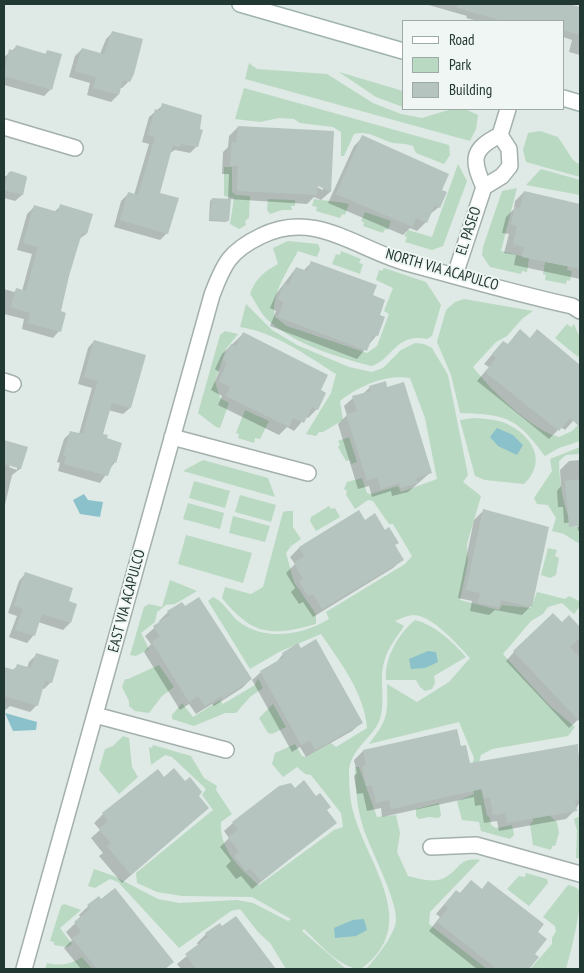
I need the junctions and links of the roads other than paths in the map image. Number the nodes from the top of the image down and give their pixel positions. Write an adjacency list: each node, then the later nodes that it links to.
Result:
1 (240, 4): 2 (street)
2 (258, 6): 3 (street)
3 (402, 51)
4 (564, 98): 5 (street)
5 (580, 103)
6 (508, 110): 8 (street)
7 (4, 127): 9 (street)
8 (500, 135): 10 (street, EL PASEO); 10 (street, EL PASEO)
9 (75, 148)
10 (484, 187): 12 (street, EL PASEO)
11 (247, 242): 12 (street, NORTH VIA ACAPULCO); 14 (street, EAST VIA ACAPULCO)
12 (455, 275): 13 (street, NORTH VIA ACAPULCO)
13 (580, 311)
14 (172, 437): 15 (street); 16 (street, EAST VIA ACAPULCO)
15 (308, 473)
16 (95, 715): 17 (street); 20 (street, EAST VIA ACAPULCO)
17 (226, 750)
18 (431, 847): 19 (street)
19 (580, 874)
20 (24, 969)

